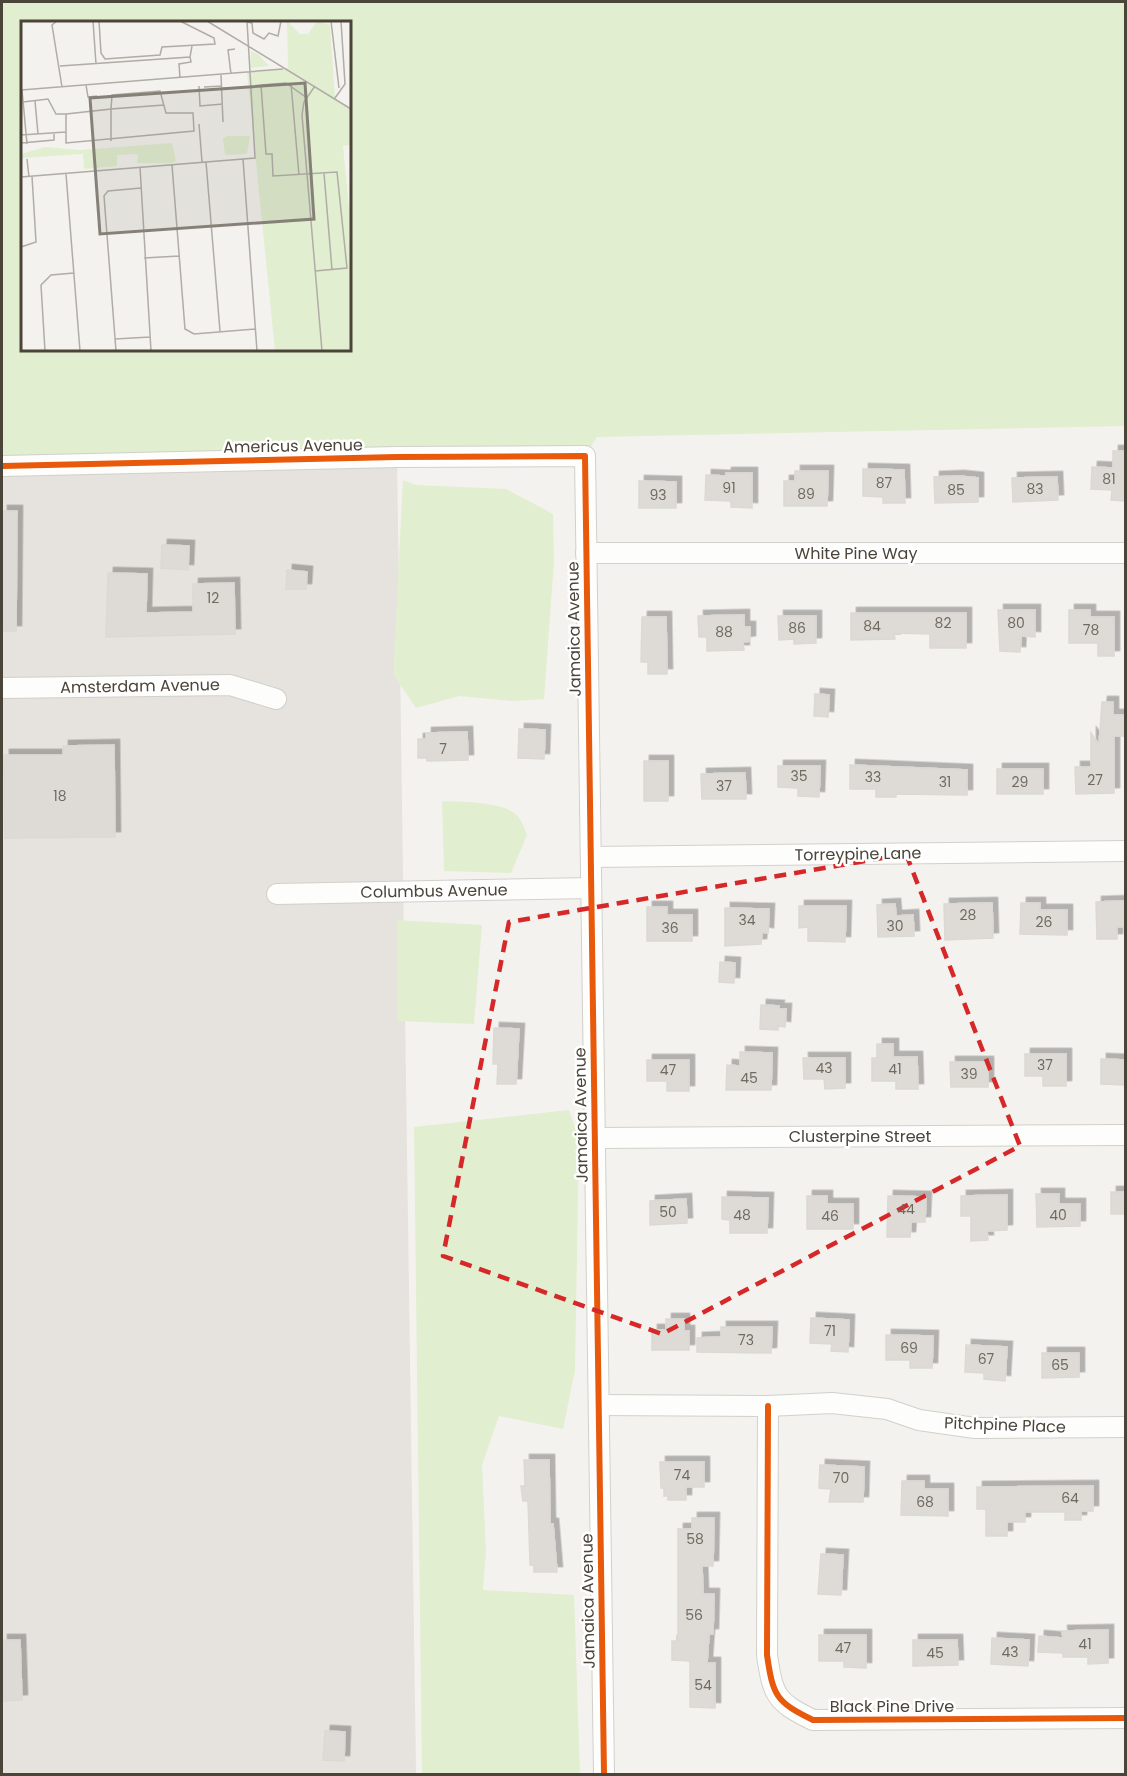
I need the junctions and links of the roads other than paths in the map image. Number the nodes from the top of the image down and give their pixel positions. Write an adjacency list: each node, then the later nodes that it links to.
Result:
1 (585, 456): 2 (street, Americus Avenue); 3 (street, Jamaica Avenue)
2 (2, 466)
3 (586, 552): 4 (street, White Pine Way); 8 (street, Jamaica Avenue)
4 (1125, 553)
5 (2, 688): 6 (street, Amsterdam Avenue)
6 (276, 699)
7 (1125, 851): 8 (street, Torreypine Lane)
8 (591, 856): 9 (street, Jamaica Avenue)
9 (591, 888): 10 (street, Columbus Avenue); 12 (street, Jamaica Avenue)
10 (277, 894)
11 (1125, 1135): 12 (street, Clusterpine Street)
12 (594, 1138): 13 (street, Jamaica Avenue)
13 (598, 1405): 14 (street, Pitchpine Place); 17 (street, Jamaica Avenue)
14 (768, 1406): 15 (street, Pitchpine Place); 16 (street, Black Pine Drive)
15 (1125, 1427)
16 (1125, 1718)
17 (604, 1774)

